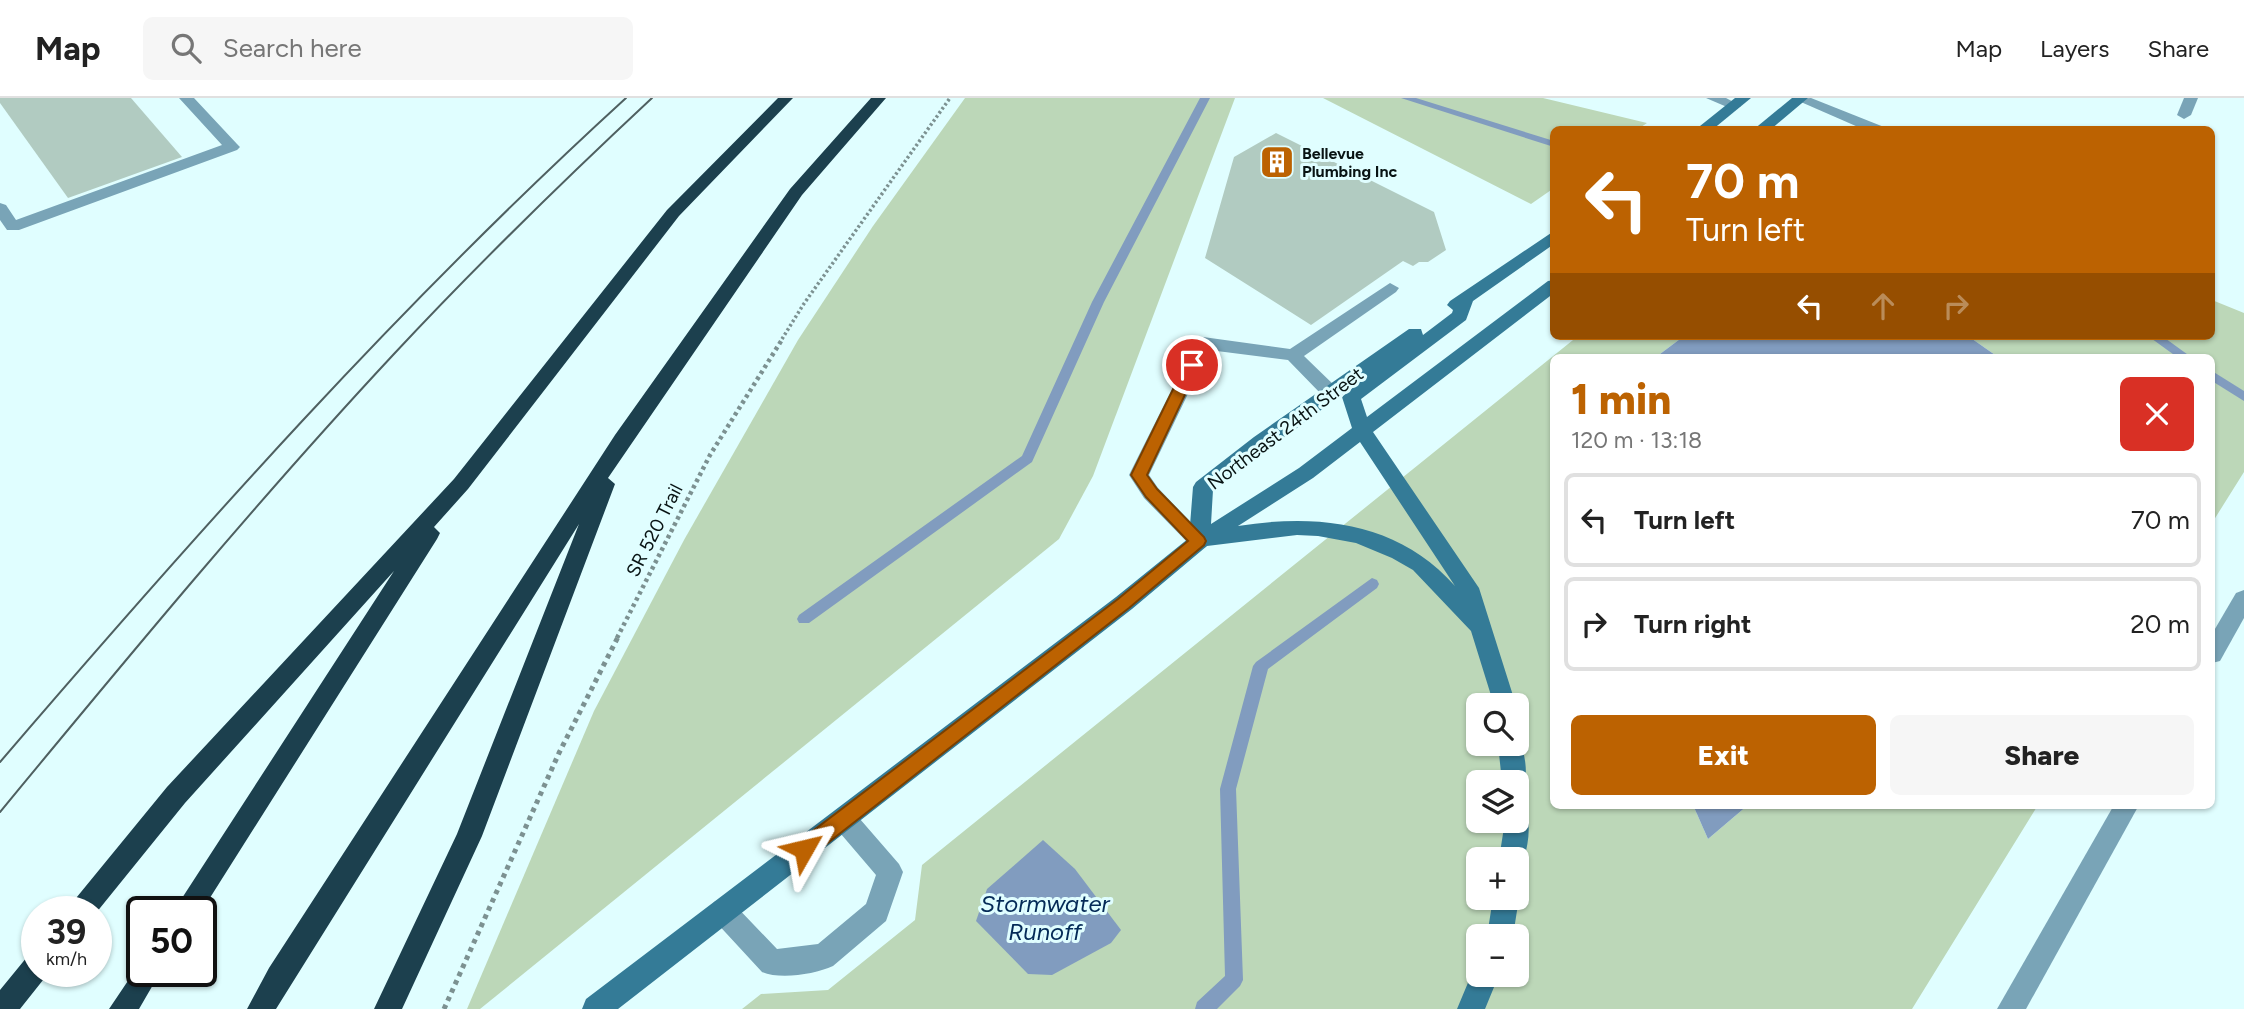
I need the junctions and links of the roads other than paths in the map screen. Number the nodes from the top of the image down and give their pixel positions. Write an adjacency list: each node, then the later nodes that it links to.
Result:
1 (186, 98): 12 (street)
2 (786, 98): 21 (highway)
3 (879, 98): 20 (highway)
4 (1713, 98): 7 (street)
5 (1801, 98): 10 (main road); 11 (street)
6 (2191, 98): 8 (street)
7 (1739, 102): 9 (main road)
8 (2184, 115)
9 (1707, 126)
10 (1765, 126)
11 (1869, 126)
12 (0, 208)
13 (1550, 239): 16 (main road, Northeast 24th Street)
14 (1390, 288): 17 (street)
15 (1550, 288): 19 (main road)
16 (1465, 299): 18 (main road, Northeast 24th Street); 19 (main road)
17 (1293, 355): 18 (street); 22 (street)
18 (1330, 392): 22 (main road, Northeast 24th Street)
19 (1362, 430): 22 (main road); 24 (main road)
20 (622, 440): 37 (highway); 38 (highway)
21 (461, 484): 29 (highway); 30 (highway)
22 (1199, 541): 24 (main road); 28 (main road)
23 (2241, 610): 25 (street)
24 (1481, 631): 26 (main road)
25 (2215, 649)
26 (1501, 693)
27 (2125, 809): 41 (street)
28 (844, 819): 31 (main road); 31 (street)
29 (94, 896)
30 (196, 896)
31 (723, 911): 39 (main road)
32 (21, 986): 35 (highway)
33 (137, 987): 36 (highway)
34 (1480, 987): 40 (main road)
35 (2, 1009)
36 (123, 1009)
37 (261, 1009)
38 (388, 1009)
39 (596, 1009)
40 (1471, 1009)
41 (2011, 1009)

